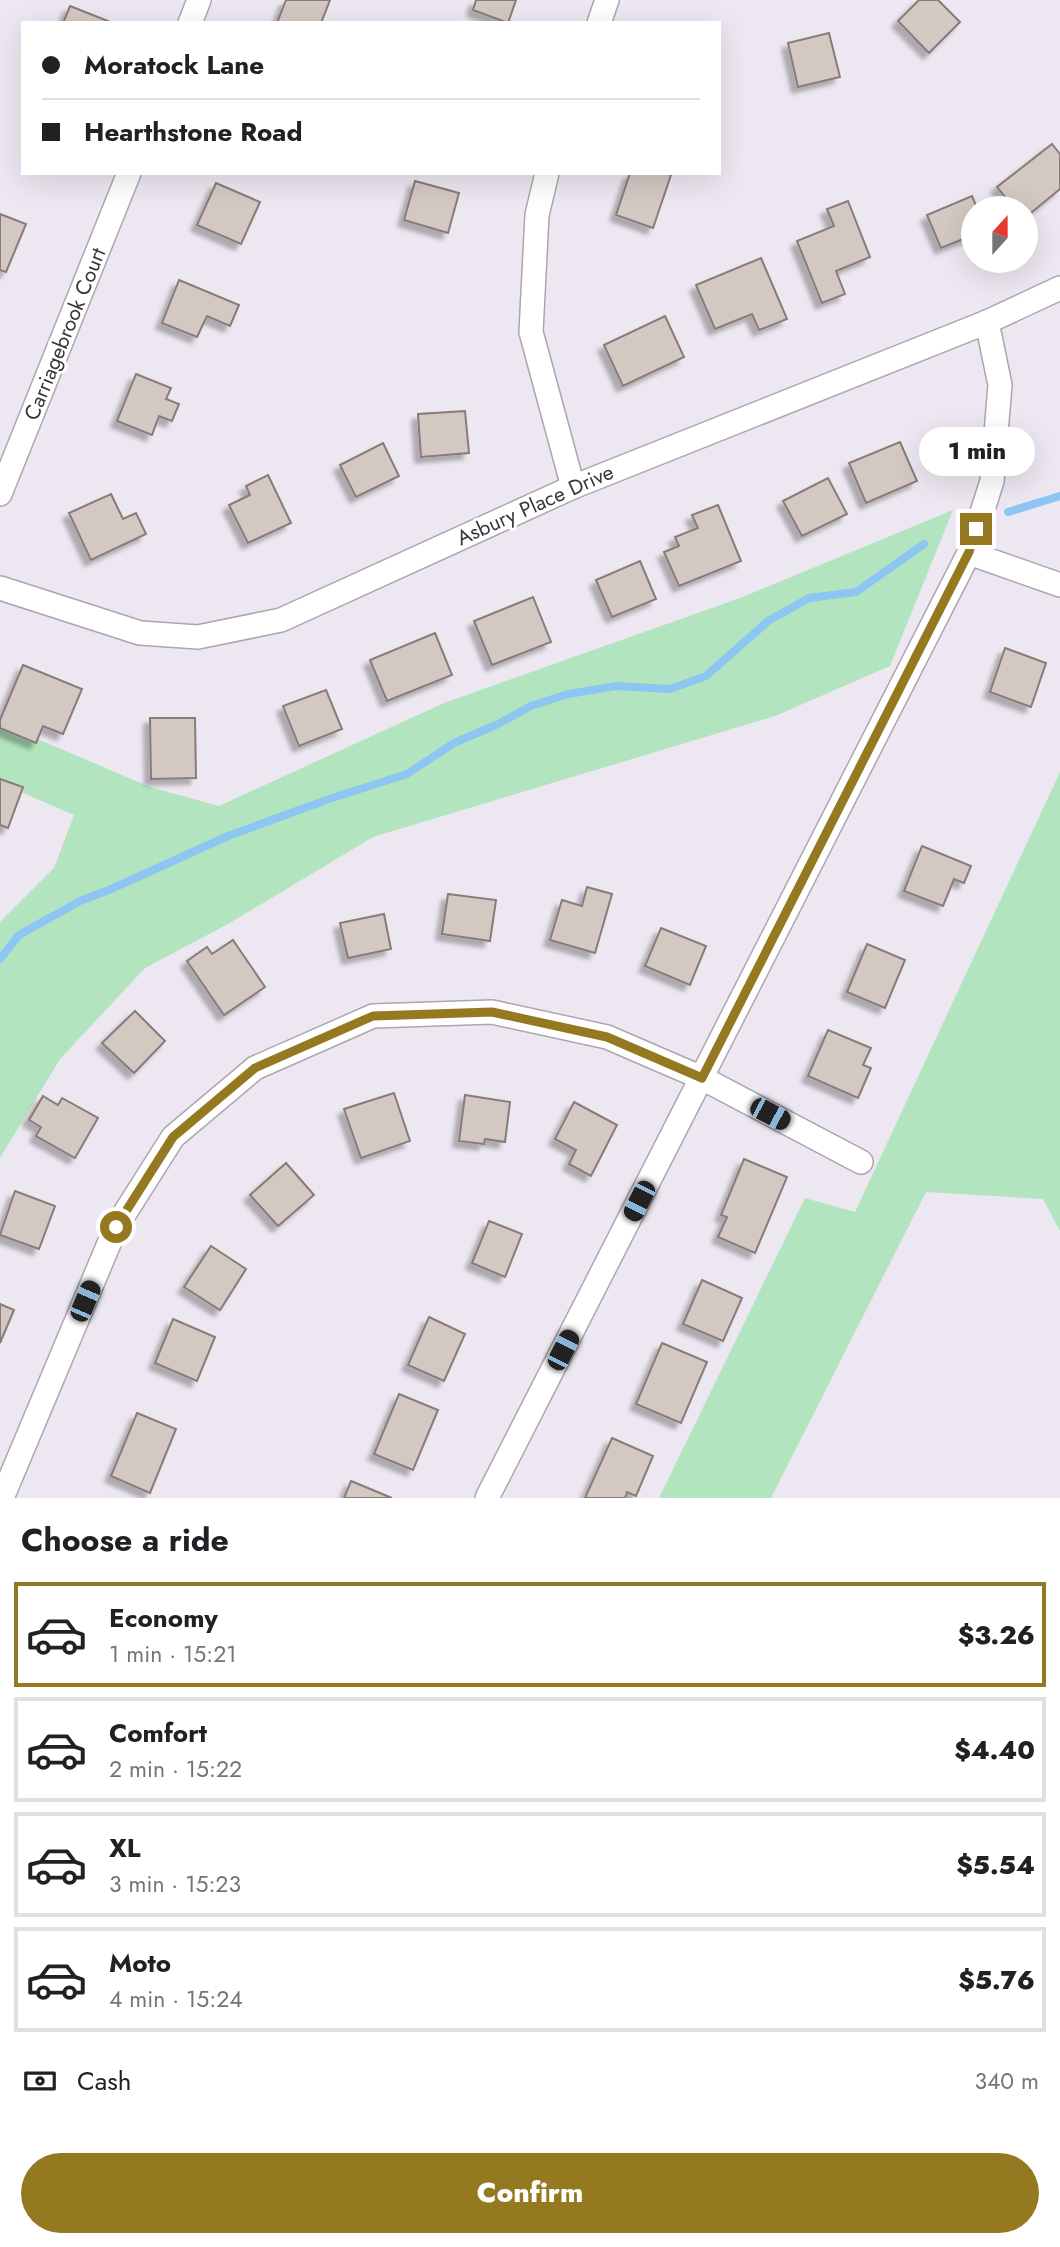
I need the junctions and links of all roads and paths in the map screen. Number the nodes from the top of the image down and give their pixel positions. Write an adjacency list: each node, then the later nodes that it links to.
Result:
1 (199, 0): 3 (street)
2 (607, 0): 4 (street)
3 (191, 21)
4 (600, 21)
5 (128, 175): 10 (street, Carriagebrook Court)
6 (547, 175): 9 (street)
7 (1060, 288): 8 (street, Asbury Place Drive)
8 (987, 322): 9 (street, Asbury Place Drive); 11 (street)
9 (573, 486): 13 (street, Asbury Place Drive)
10 (0, 494)
11 (969, 552): 12 (street); 14 (street)
12 (1060, 585)
13 (0, 588)
14 (702, 1078): 15 (street); 16 (street); 17 (street)
15 (861, 1162)
16 (2, 1498)
17 (487, 1498)

